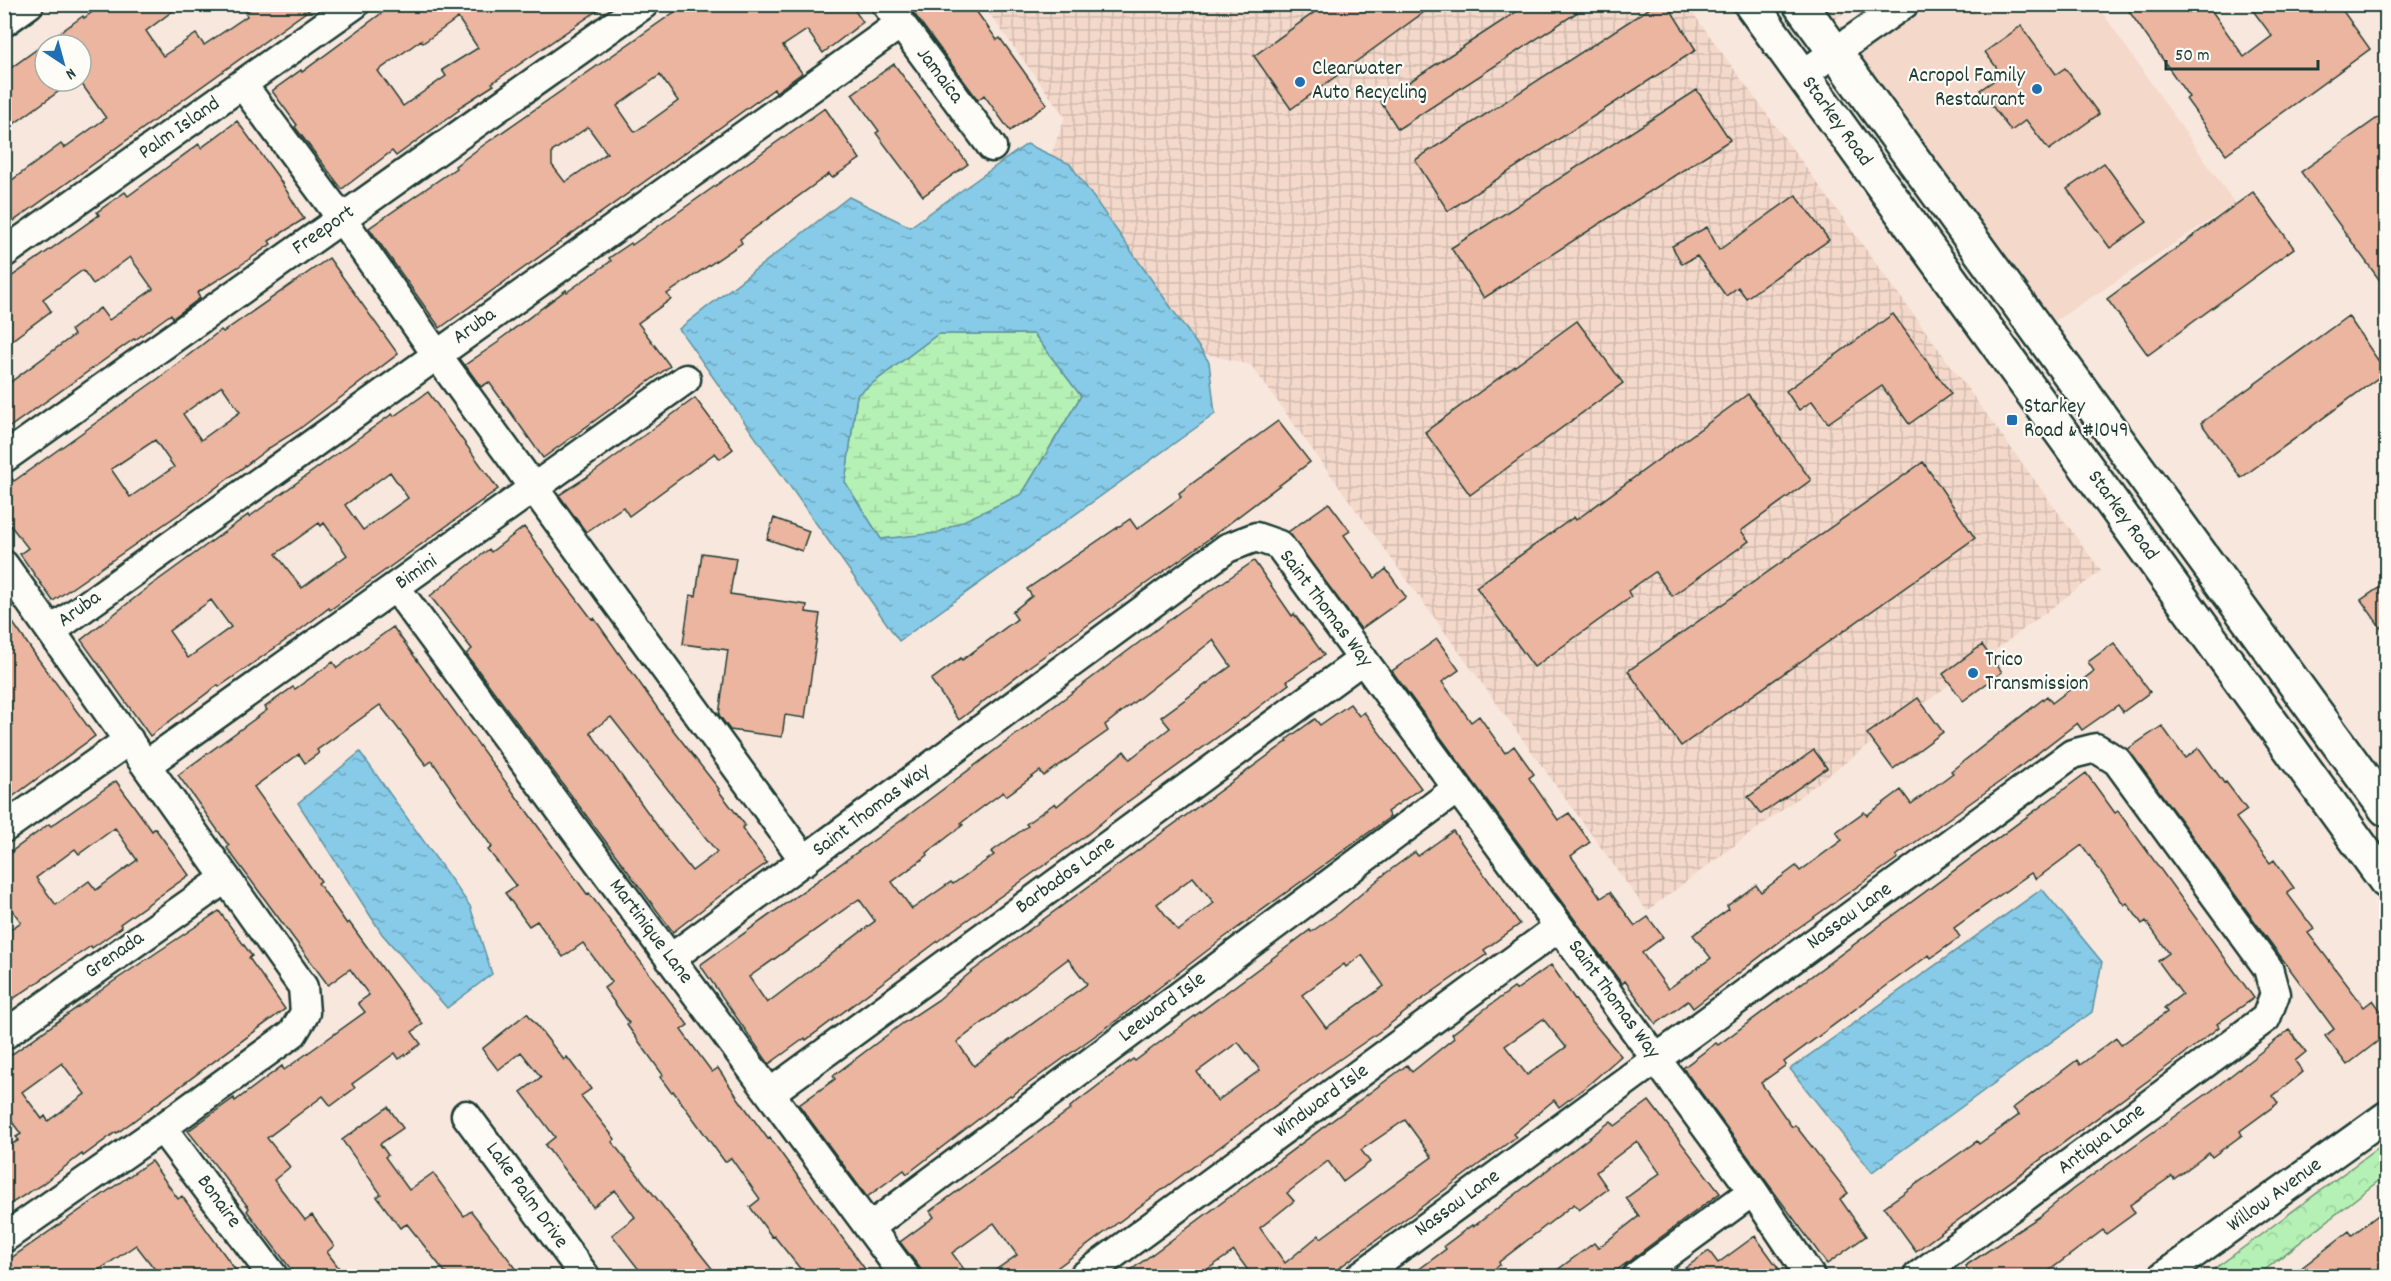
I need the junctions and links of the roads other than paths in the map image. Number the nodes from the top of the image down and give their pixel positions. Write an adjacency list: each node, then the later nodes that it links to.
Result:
1 (29, 4): 8 (street)
2 (355, 4): 11 (street, Palm Island)
3 (644, 4): 13 (street, Freeport)
4 (1751, 4): 10 (main road, Starkey Road)
5 (1800, 4): 9 (main road, Starkey Road)
6 (1904, 4): 9 (street)
7 (893, 14): 12 (street, Jamaica); 15 (street, Aruba)
8 (4, 22)
9 (1835, 52): 10 (street); 26 (main road, Starkey Road)
10 (1802, 75): 30 (main road, Starkey Road)
11 (242, 84): 13 (street); 14 (street, Palm Island)
12 (992, 147)
13 (342, 219): 15 (street); 17 (street, Freeport)
14 (4, 253)
15 (437, 355): 18 (street); 21 (street, Aruba)
16 (686, 379): 18 (street, Bimini)
17 (4, 458)
18 (534, 489): 20 (street, Bimini); 28 (street)
19 (4, 565): 21 (street)
20 (396, 588): 24 (street, Bimini); 32 (street, Martinique Lane)
21 (51, 631): 23 (street)
22 (1363, 659): 25 (street, Saint Thomas Way); 28 (street, Saint Thomas Way); 36 (street, Barbados Lane)
23 (129, 740): 24 (street); 27 (street)
24 (147, 765): 29 (street)
25 (1458, 788): 31 (street, Saint Thomas Way); 41 (street, Leeward Isle)
26 (2386, 809)
27 (4, 828)
28 (805, 861): 32 (street, Saint Thomas Way)
29 (226, 878): 34 (street, Grenada); 39 (street)
30 (2386, 882)
31 (1559, 927): 35 (street, Saint Thomas Way); 46 (street, Windward Isle)
32 (670, 959): 36 (street, Martinique Lane)
33 (2275, 994): 35 (street, Nassau Lane); 50 (street, Antiqua Lane)
34 (4, 1035)
35 (1656, 1059): 40 (street, Saint Thomas Way); 47 (street, Nassau Lane)
36 (770, 1093): 41 (street, Martinique Lane)
37 (466, 1115): 44 (street, Lake Palm Drive)
38 (2386, 1116): 51 (street, Willow Avenue)
39 (162, 1128): 42 (street); 43 (street, Bonaire)
40 (1753, 1191): 48 (street); 49 (street, Saint Thomas Way)
41 (869, 1228): 45 (street, Martinique Lane)
42 (4, 1238)
43 (273, 1276)
44 (585, 1276)
45 (905, 1276)
46 (1084, 1276)
47 (1360, 1276)
48 (1637, 1276)
49 (1810, 1276)
50 (1918, 1276)
51 (2163, 1276)

